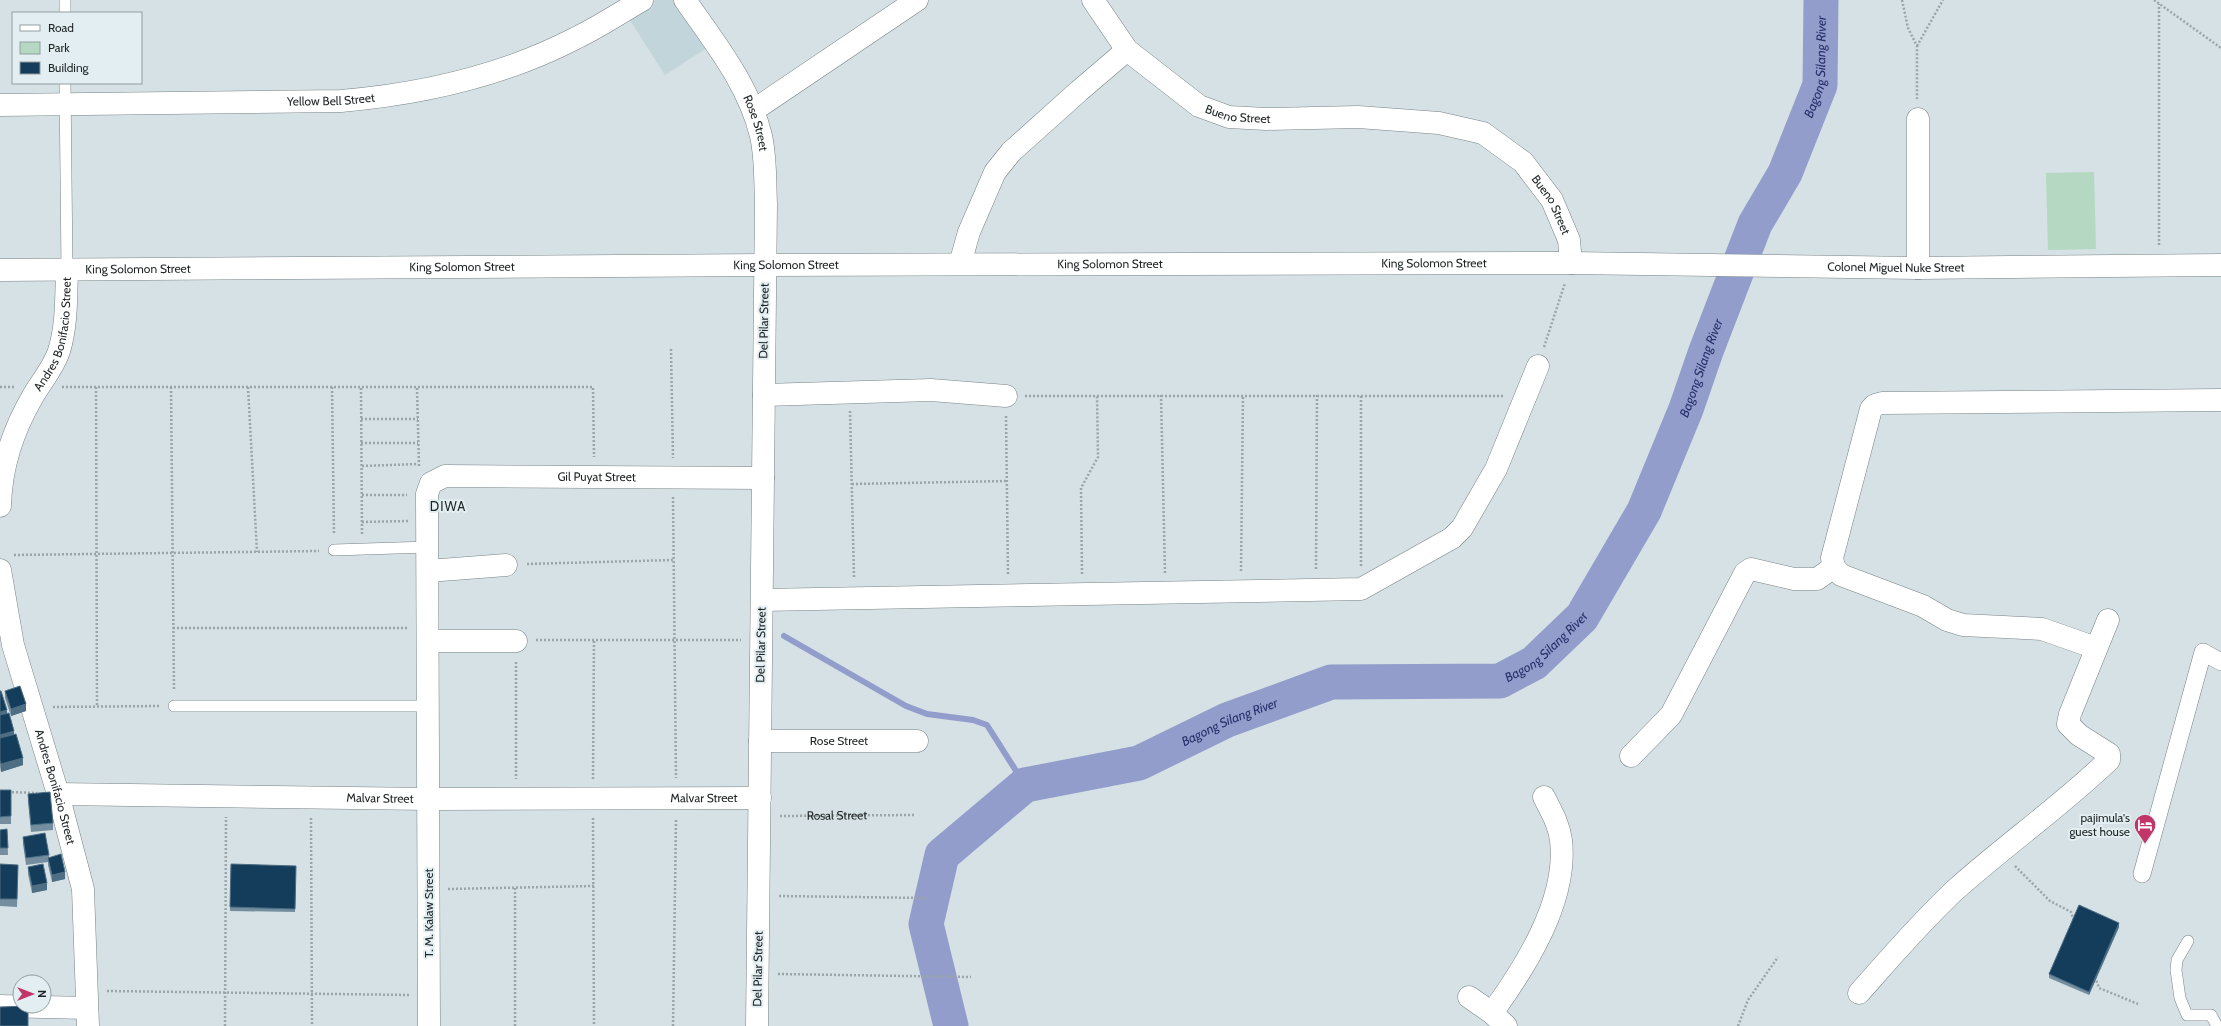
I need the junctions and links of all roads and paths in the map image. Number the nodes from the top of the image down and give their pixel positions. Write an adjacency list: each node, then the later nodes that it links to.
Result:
1 (65, 0): 10 (lane)
2 (642, 0): 15 (street, Yellow Bell Street)
3 (685, 0): 17 (street, Rose Street)
4 (917, 0): 17 (street)
5 (1093, 0): 13 (street, Bueno Street)
6 (1902, 0): 11 (path)
7 (1942, 0): 11 (path)
8 (2154, 0): 9 (path)
9 (2159, 4): 12 (path); 22 (path)
10 (65, 12)
11 (1917, 46): 18 (path)
12 (2221, 48)
13 (1127, 50): 19 (street, Bueno Street); 21 (street)
14 (65, 84): 15 (lane, Andres Bonifacio Street)
15 (64, 104): 16 (street, Yellow Bell Street); 26 (lane, Andres Bonifacio Street)
16 (0, 105)
17 (754, 110): 20 (street, Rose Street)
18 (1918, 119): 24 (street)
19 (1571, 263): 21 (street, King Solomon Street); 24 (street, Colonel Miguel Nuke Street); 28 (path)
20 (765, 264): 21 (street, King Solomon Street); 26 (street, King Solomon Street); 38 (street, Del Pilar Street)
21 (960, 264)
22 (2159, 265): 23 (street, Colonel Miguel Nuke Street); 24 (street, Colonel Miguel Nuke Street)
23 (2221, 265)
24 (1918, 268)
25 (0, 270): 26 (street, King Solomon Street)
26 (67, 270): 30 (street, Andres Bonifacio Street)
27 (672, 349): 54 (path)
28 (1538, 366): 45 (street)
29 (0, 387): 30 (path)
30 (38, 387): 31 (path); 60 (street, Andres Bonifacio Street)
31 (96, 387): 32 (path); 68 (path)
32 (171, 387): 33 (path); 67 (path)
33 (248, 387): 34 (path); 66 (path)
34 (332, 387): 35 (path); 65 (path)
35 (361, 388): 36 (path); 47 (path)
36 (417, 388): 48 (path); 53 (path)
37 (849, 393): 38 (street); 43 (street); 57 (path)
38 (764, 395): 55 (street, Del Pilar Street)
39 (1097, 395): 40 (path); 43 (path); 78 (path)
40 (1161, 395): 41 (path); 77 (path)
41 (1244, 395): 42 (path); 76 (path)
42 (1317, 395): 44 (path); 75 (path)
43 (1006, 396): 56 (path)
44 (1362, 396): 45 (path); 74 (path)
45 (1527, 396): 74 (street)
46 (2221, 400): 72 (street)
47 (361, 419): 48 (path); 50 (path)
48 (418, 419): 49 (path)
49 (418, 442): 50 (path); 51 (path)
50 (361, 443): 52 (path)
51 (418, 464): 52 (path); 58 (path)
52 (362, 466): 59 (path)
53 (595, 478): 54 (street, Gil Puyat Street); 58 (street, Gil Puyat Street)
54 (673, 478): 55 (street, Gil Puyat Street); 69 (path)
55 (763, 478): 81 (street, Del Pilar Street)
56 (1007, 481): 57 (path); 79 (path)
57 (852, 484): 80 (path)
58 (429, 488): 59 (path); 61 (street, T. M. Kalaw Street)
59 (362, 495): 62 (path)
60 (0, 506)
61 (428, 521): 62 (path); 63 (street, T. M. Kalaw Street)
62 (362, 522): 64 (path)
63 (428, 547): 64 (lane); 73 (street, T. M. Kalaw Street)
64 (363, 549): 65 (lane)
65 (334, 550): 66 (path)
66 (257, 552): 67 (path)
67 (172, 553): 68 (path); 83 (path)
68 (96, 554): 70 (path); 93 (path)
69 (674, 560): 71 (path); 86 (path)
70 (4, 562): 89 (street, Andres Bonifacio Street)
71 (506, 565): 73 (street)
72 (1834, 567): 90 (street); 98 (street)
73 (428, 571): 84 (street, T. M. Kalaw Street)
74 (1361, 589): 75 (street)
75 (1316, 590): 76 (street)
76 (1241, 591): 77 (street)
77 (1166, 593): 78 (street)
78 (1082, 594): 79 (street)
79 (1008, 595): 80 (street)
80 (855, 598): 81 (street)
81 (762, 600): 87 (street, Del Pilar Street)
82 (2108, 620): 90 (street)
83 (173, 628): 84 (path); 94 (path)
84 (428, 634): 88 (street); 95 (street, T. M. Kalaw Street)
85 (594, 640): 86 (path); 88 (path); 104 (path)
86 (674, 640): 87 (path); 105 (path)
87 (761, 640): 96 (street, Del Pilar Street)
88 (516, 641): 107 (path)
89 (6, 646): 92 (street, Andres Bonifacio Street)
90 (2096, 648): 110 (street)
91 (2221, 662): 111 (street)
92 (31, 706): 93 (path); 100 (street, Andres Bonifacio Street)
93 (97, 706): 94 (path)
94 (174, 706): 95 (lane)
95 (428, 706): 106 (street, T. M. Kalaw Street)
96 (760, 741): 97 (street, Rose Street); 108 (street, Del Pilar Street)
97 (917, 741)
98 (1631, 756)
99 (0, 792): 100 (path)
100 (58, 794): 101 (street, Malvar Street); 130 (street, Andres Bonifacio Street)
101 (226, 796): 103 (street, Malvar Street); 123 (path)
102 (1544, 797): 131 (street)
103 (311, 798): 106 (street, Malvar Street); 125 (path)
104 (593, 798): 105 (street, Malvar Street); 107 (street, Malvar Street); 112 (path)
105 (676, 798): 108 (street, Malvar Street); 137 (path)
106 (429, 799): 107 (street, Malvar Street); 114 (street, T. M. Kalaw Street)
107 (516, 799)
108 (760, 807): 109 (path, Rosal Street); 115 (street, Del Pilar Street)
109 (914, 815)
110 (2002, 853): 117 (path); 124 (street)
111 (2142, 874)
112 (594, 886): 113 (path); 136 (path)
113 (515, 888): 114 (path); 135 (path)
114 (429, 890): 126 (street, T. M. Kalaw Street)
115 (759, 895): 116 (path); 120 (street, Del Pilar Street)
116 (926, 898)
117 (2076, 926)
118 (2188, 941): 140 (lane)
119 (1778, 957): 139 (path)
120 (758, 973): 122 (path); 138 (street, Del Pilar Street)
121 (2094, 974): 128 (path)
122 (971, 977)
123 (225, 993): 125 (path); 130 (path); 132 (path)
124 (1859, 993)
125 (312, 994): 126 (path); 133 (path)
126 (429, 995): 134 (street, T. M. Kalaw Street)
127 (1469, 997): 131 (street)
128 (2138, 1004)
129 (0, 1006): 130 (street)
130 (87, 1008)
131 (1499, 1020)
132 (225, 1026)
133 (312, 1026)
134 (429, 1026)
135 (515, 1026)
136 (594, 1026)
137 (673, 1026)
138 (757, 1026)
139 (1738, 1026)
140 (2216, 1026)

